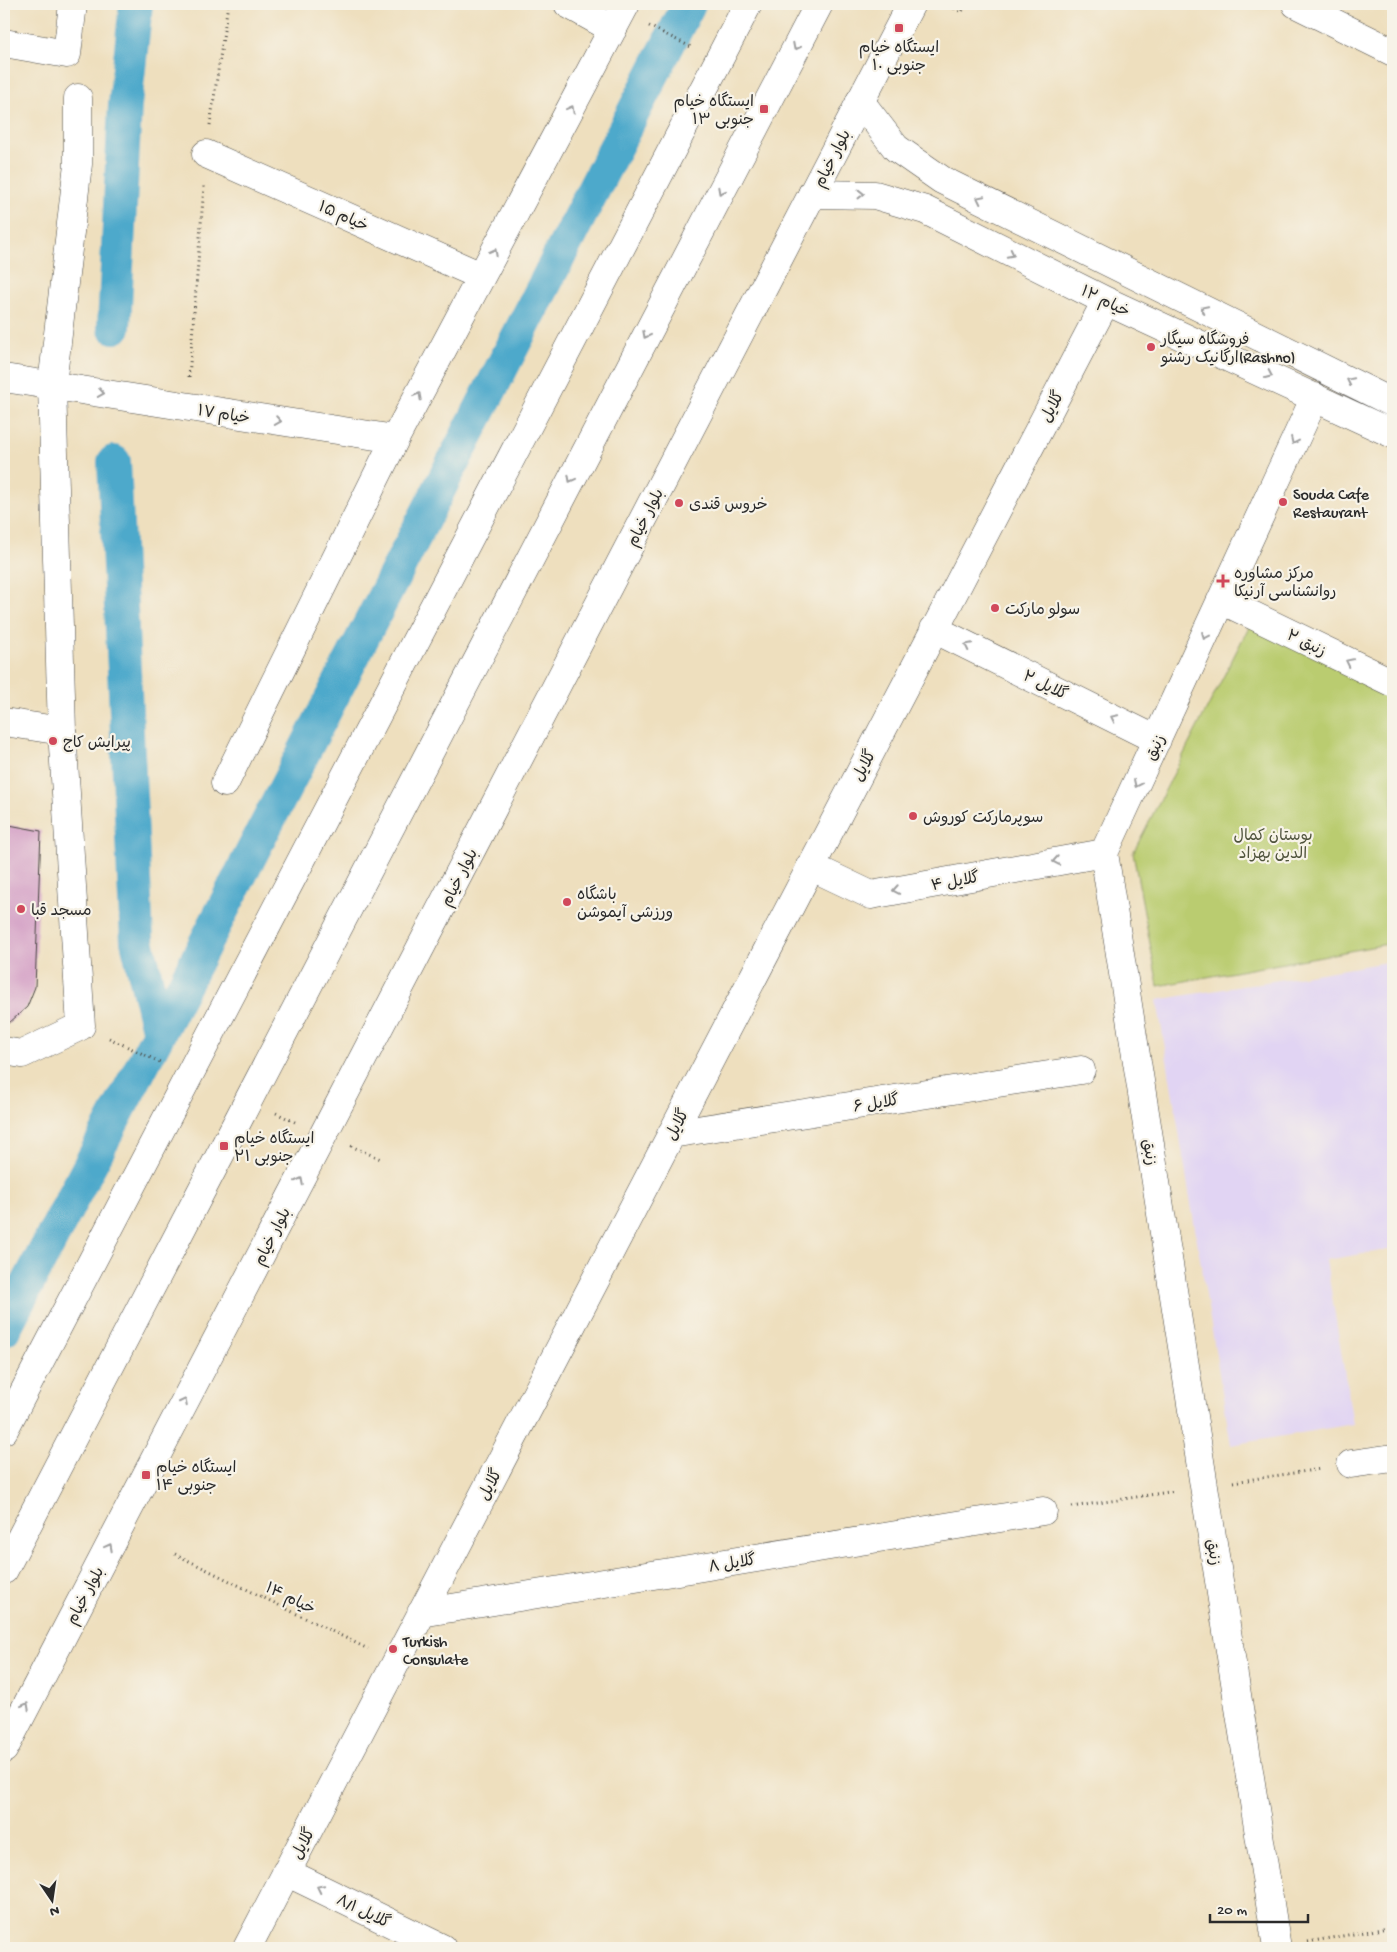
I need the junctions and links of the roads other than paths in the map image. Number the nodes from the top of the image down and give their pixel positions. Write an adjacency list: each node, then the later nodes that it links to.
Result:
1 (73, 4): 8 (street)
2 (568, 4): 7 (street)
3 (748, 4): 34 (street)
4 (819, 4): 38 (street, one-way to 38)
5 (911, 4): 11 (street, بلوار خیام)
6 (1296, 4): 9 (street)
7 (620, 15): 14 (street, one-way to 7)
8 (4, 43)
9 (1393, 52)
10 (78, 98): 17 (street)
11 (860, 101): 13 (street, بلوار خیام); 19 (street, one-way to 11)
12 (206, 154): 14 (street, خیام ۱۵)
13 (812, 194): 15 (street, خیام ۱۲, one-way to 15); 40 (street, بلوار خیام, one-way to 13)
14 (481, 276): 21 (street, one-way to 14)
15 (1106, 301): 18 (street, خیام ۱۲, one-way to 18); 23 (street, گلایل)
16 (4, 378): 17 (street, خیام ۱۷)
17 (52, 385): 21 (street, خیام ۱۷, one-way to 21); 26 (street)
18 (1315, 397): 20 (street, خیام ۱۲); 22 (street, زنبق, one-way to 22)
19 (1393, 403)
20 (1393, 434)
21 (395, 439): 28 (street)
22 (1221, 600): 24 (street, زنبق ۲, one-way to 22); 27 (street, زنبق, one-way to 27)
23 (934, 629): 27 (street, گلایل ۲, one-way to 23); 30 (street, گلایل)
24 (1393, 683)
25 (4, 722): 26 (street)
26 (62, 731): 31 (street)
27 (1157, 740): 29 (street, زنبق, one-way to 29)
28 (224, 783)
29 (1104, 852): 30 (street, گلایل ۴, one-way to 30); 44 (street, زنبق)
30 (810, 866): 33 (street, گلایل)
31 (13, 1053)
32 (1081, 1070): 33 (street, گلایل ۶)
33 (671, 1134): 39 (street, گلایل)
34 (4, 1430)
35 (1393, 1458): 36 (street)
36 (1351, 1464)
37 (1043, 1512): 39 (street, گلایل ۸)
38 (4, 1570)
39 (421, 1613): 41 (street, گلایل)
40 (4, 1749)
41 (286, 1872): 42 (street, گلایل); 43 (street, گلایل ۸/۱, one-way to 41)
42 (247, 1948)
43 (442, 1948)
44 (1277, 1948)

